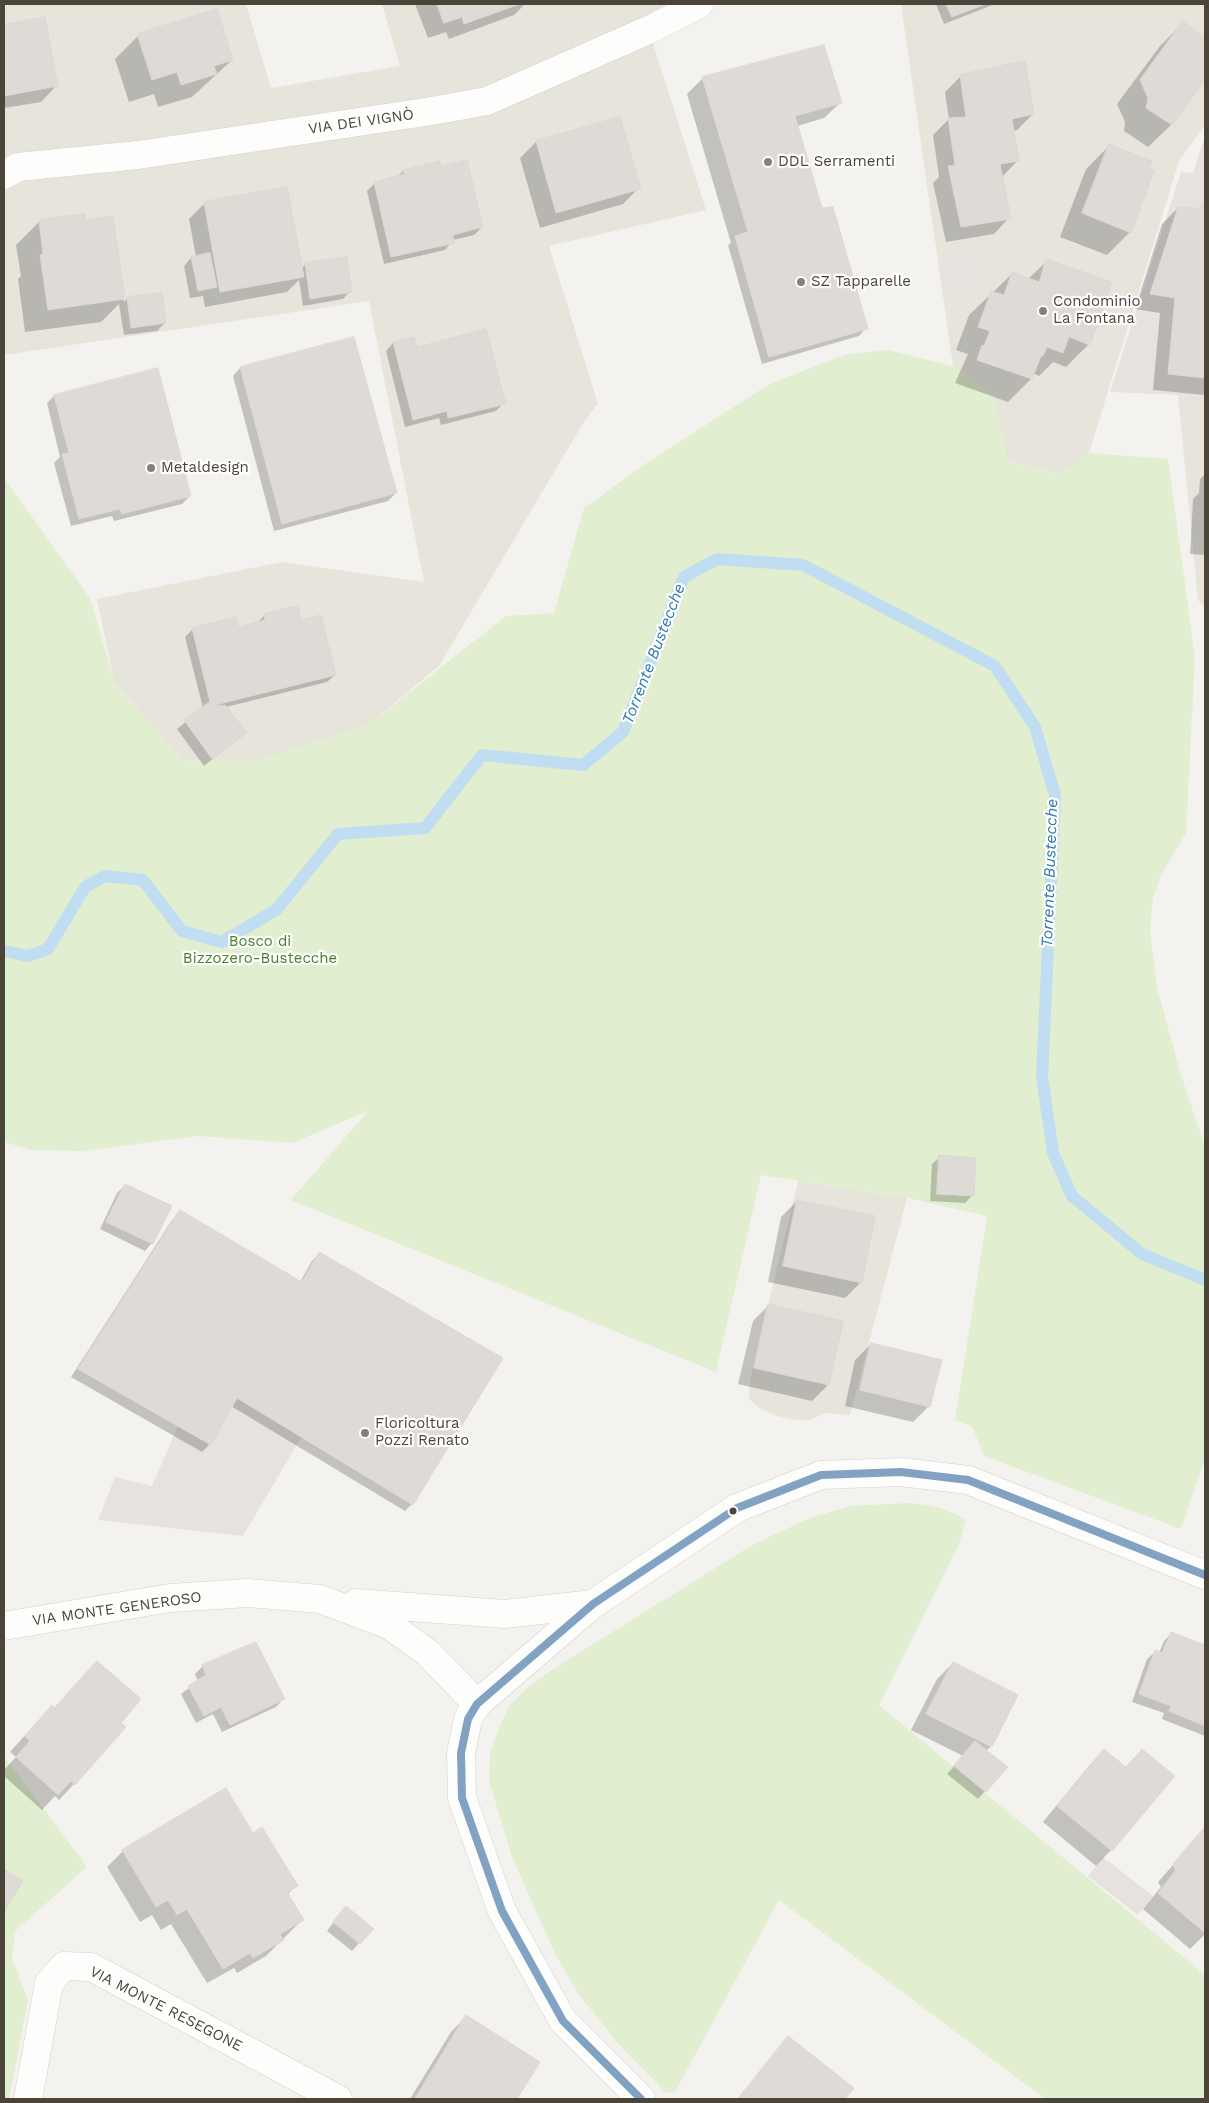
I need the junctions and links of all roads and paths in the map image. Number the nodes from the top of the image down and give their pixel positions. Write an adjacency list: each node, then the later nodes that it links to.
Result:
1 (699, 4): 2 (street, VIA DEI VIGNÒ)
2 (4, 175)
3 (1205, 1575): 5 (street, VIA MONTE GENEROSO)
4 (320, 1600): 5 (street, VIA MONTE GENEROSO); 6 (street, VIA MONTE GENEROSO); 7 (street, VIA MONTE GENEROSO)
5 (593, 1604): 7 (street, VIA MONTE GENEROSO)
6 (4, 1626)
7 (477, 1704): 10 (street)
8 (28, 2099): 9 (street, VIA MONTE RESEGONE)
9 (338, 2099)
10 (641, 2099)

